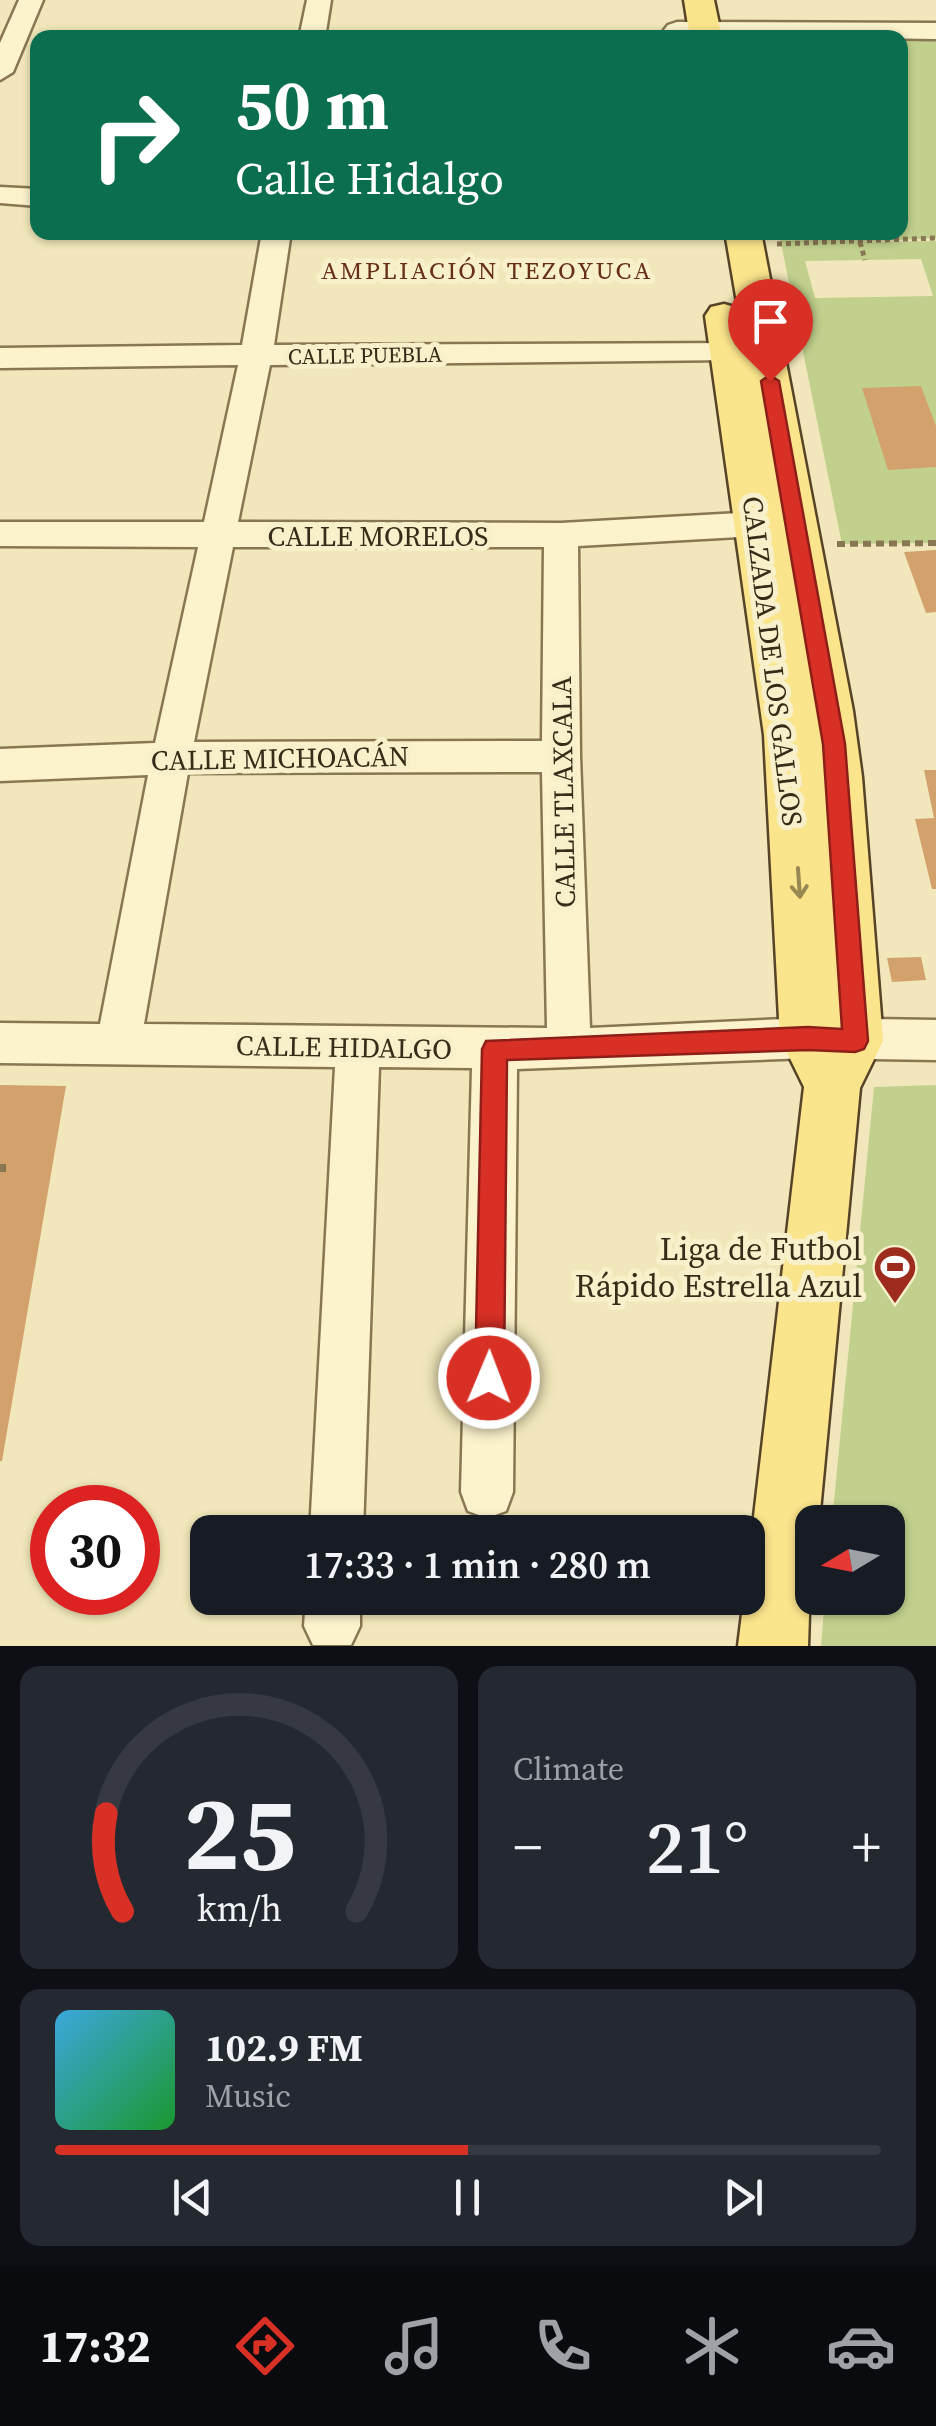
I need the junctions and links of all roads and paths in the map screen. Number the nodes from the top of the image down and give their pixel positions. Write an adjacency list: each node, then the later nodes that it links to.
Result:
1 (31, 0): 9 (street)
2 (319, 0): 5 (street)
3 (810, 0): 6 (street)
4 (689, 22): 6 (street)
5 (313, 30)
6 (813, 30)
7 (908, 31): 8 (street)
8 (936, 31)
9 (0, 72)
10 (0, 196): 11 (street)
11 (30, 198)
12 (936, 238): 13 (path)
13 (908, 239)
14 (277, 240): 22 (street)
15 (732, 240): 21 (main road, CALZADA DE LOS GALLOS)
16 (733, 240): 29 (main road, CALZADA DE LOS GALLOS)
17 (828, 240): 19 (path)
18 (885, 240): 19 (path)
19 (860, 241): 20 (path)
20 (866, 260)
21 (730, 350): 22 (street, CALLE PUEBLA); 24 (main road, CALZADA DE LOS GALLOS)
22 (256, 357): 23 (street, CALLE PUEBLA); 27 (street)
23 (0, 358)
24 (757, 524): 26 (street, CALLE MORELOS); 39 (main road, CALZADA DE LOS GALLOS, one-way to 39)
25 (0, 534): 27 (street, CALLE MORELOS)
26 (561, 535): 27 (street, CALLE MORELOS); 30 (street, CALLE TLAXCALA)
27 (217, 536): 31 (street)
28 (936, 543): 29 (path)
29 (801, 545): 39 (main road, CALZADA DE LOS GALLOS)
30 (561, 756): 31 (street, CALLE MICHOACÁN); 38 (street, CALLE TLAXCALA)
31 (171, 758): 32 (street, CALLE MICHOACÁN); 34 (street)
32 (0, 765)
33 (936, 1040): 39 (street, CALLE HIDALGO)
34 (119, 1042): 35 (street, CALLE HIDALGO); 36 (street, CALLE HIDALGO)
35 (0, 1043)
36 (358, 1049): 37 (street, CALLE HIDALGO); 41 (street)
37 (495, 1049): 38 (street, CALLE HIDALGO); 40 (street)
38 (569, 1050): 39 (street, CALLE HIDALGO)
39 (832, 1055): 42 (main road, CALZADA DE LOS GALLOS)
40 (487, 1492)
41 (337, 1515)
42 (773, 1646)

